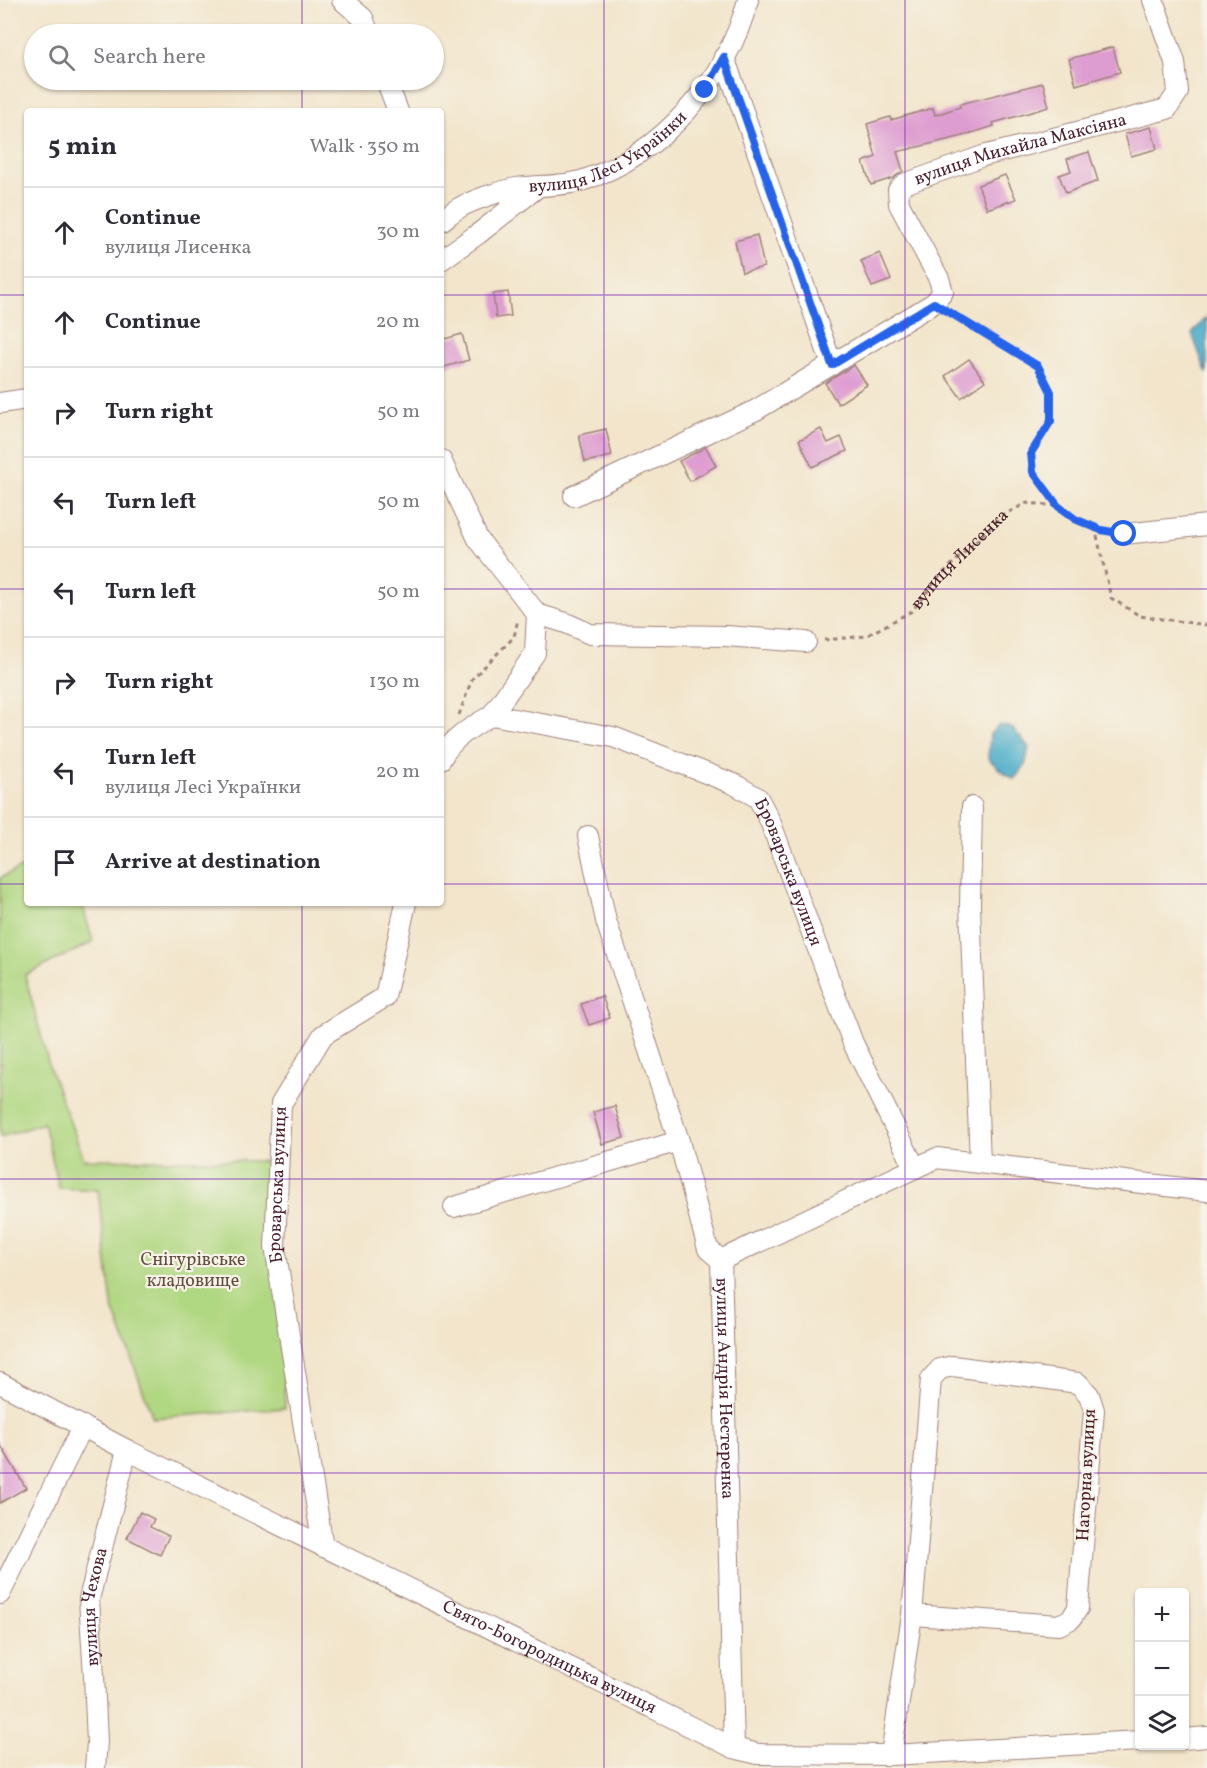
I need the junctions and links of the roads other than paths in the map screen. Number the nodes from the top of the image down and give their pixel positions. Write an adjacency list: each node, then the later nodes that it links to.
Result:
1 (342, 0): 4 (street)
2 (748, 0): 5 (street, вулиця Лесі Українки)
3 (1154, 0): 11 (street, вулиця Михайла Максіяна)
4 (365, 24)
5 (724, 57): 8 (street, вулиця Лесі Українки); 11 (street)
6 (390, 90): 7 (street)
7 (397, 108)
8 (540, 186): 9 (street, вулиця Лесі Українки); 10 (street)
9 (451, 209)
10 (444, 258)
11 (832, 365): 15 (street)
12 (24, 399): 13 (street)
13 (0, 403)
14 (444, 466): 18 (street)
15 (574, 496)
16 (1207, 525): 17 (street)
17 (1124, 534)
18 (537, 614): 19 (street); 20 (street)
19 (806, 642)
20 (492, 715): 21 (street); 27 (street, Броварська вулиця)
21 (444, 753)
22 (972, 807): 26 (street)
23 (588, 836): 25 (street, вулиця Андрія Нестеренка)
24 (405, 906): 34 (street, Броварська вулиця)
25 (679, 1141): 29 (street); 30 (street, вулиця Андрія Нестеренка)
26 (980, 1163): 27 (street); 28 (street)
27 (915, 1168): 30 (street)
28 (1207, 1191)
29 (453, 1208)
30 (721, 1260): 40 (street, вулиця Андрія Нестеренка)
31 (0, 1383): 32 (street, Свято-Богородицька вулиця)
32 (83, 1426): 33 (street, Свято-Богородицька вулиця); 35 (street)
33 (127, 1450): 34 (street, Свято-Богородицька вулиця); 42 (street, вулиця Чехова)
34 (322, 1546): 40 (street, Свято-Богородицька вулиця)
35 (0, 1594)
36 (912, 1615): 36 (street, Нагорна вулиця); 41 (street, Нагорна вулиця)
37 (1207, 1737): 38 (street)
38 (1189, 1738)
39 (1135, 1741): 41 (street, Свято-Богородицька вулиця)
40 (734, 1748): 41 (street, Свято-Богородицька вулиця)
41 (891, 1755)
42 (95, 1768)

